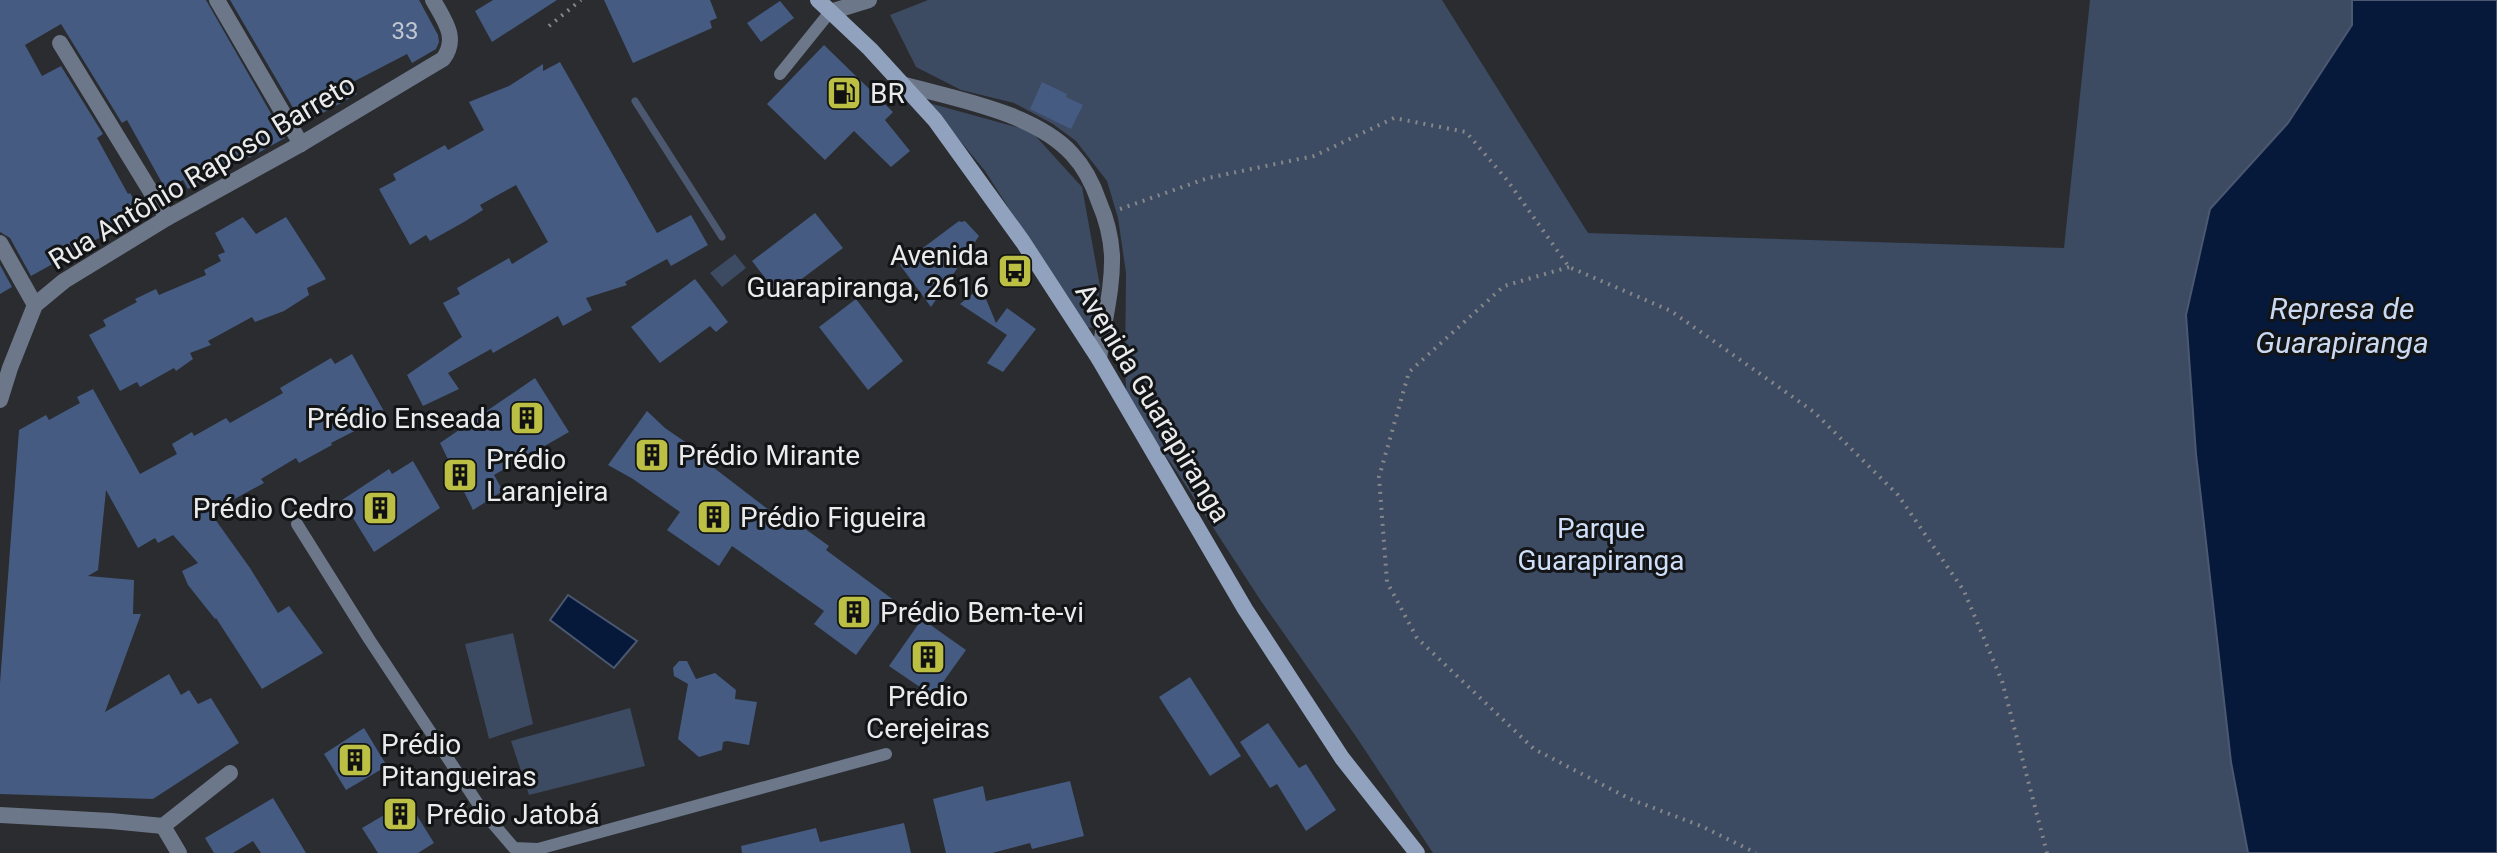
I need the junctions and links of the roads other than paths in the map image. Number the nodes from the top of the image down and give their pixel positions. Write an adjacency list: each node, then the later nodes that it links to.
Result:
1 (217, 0): 8 (street)
2 (433, 0): 8 (street, Rua Antônio Raposo Barreto)
3 (869, 0): 4 (street)
4 (824, 6): 6 (lane); 7 (main road, Avenida Guarapiranga)
5 (60, 43): 9 (street)
6 (780, 74)
7 (905, 85): 12 (main road, Avenida Guarapiranga); 12 (street)
8 (301, 144): 9 (street, Rua Antônio Raposo Barreto)
9 (167, 218): 11 (street, Rua Antônio Raposo Barreto)
10 (0, 243): 11 (street)
11 (35, 305): 13 (street, Rua Antônio Raposo Barreto)
12 (1099, 359): 20 (main road, Avenida Guarapiranga)
13 (0, 400)
14 (297, 524): 15 (lane)
15 (886, 754)
16 (230, 773): 18 (street)
17 (0, 815): 18 (street)
18 (163, 826): 19 (street)
19 (179, 853)
20 (1417, 853)

